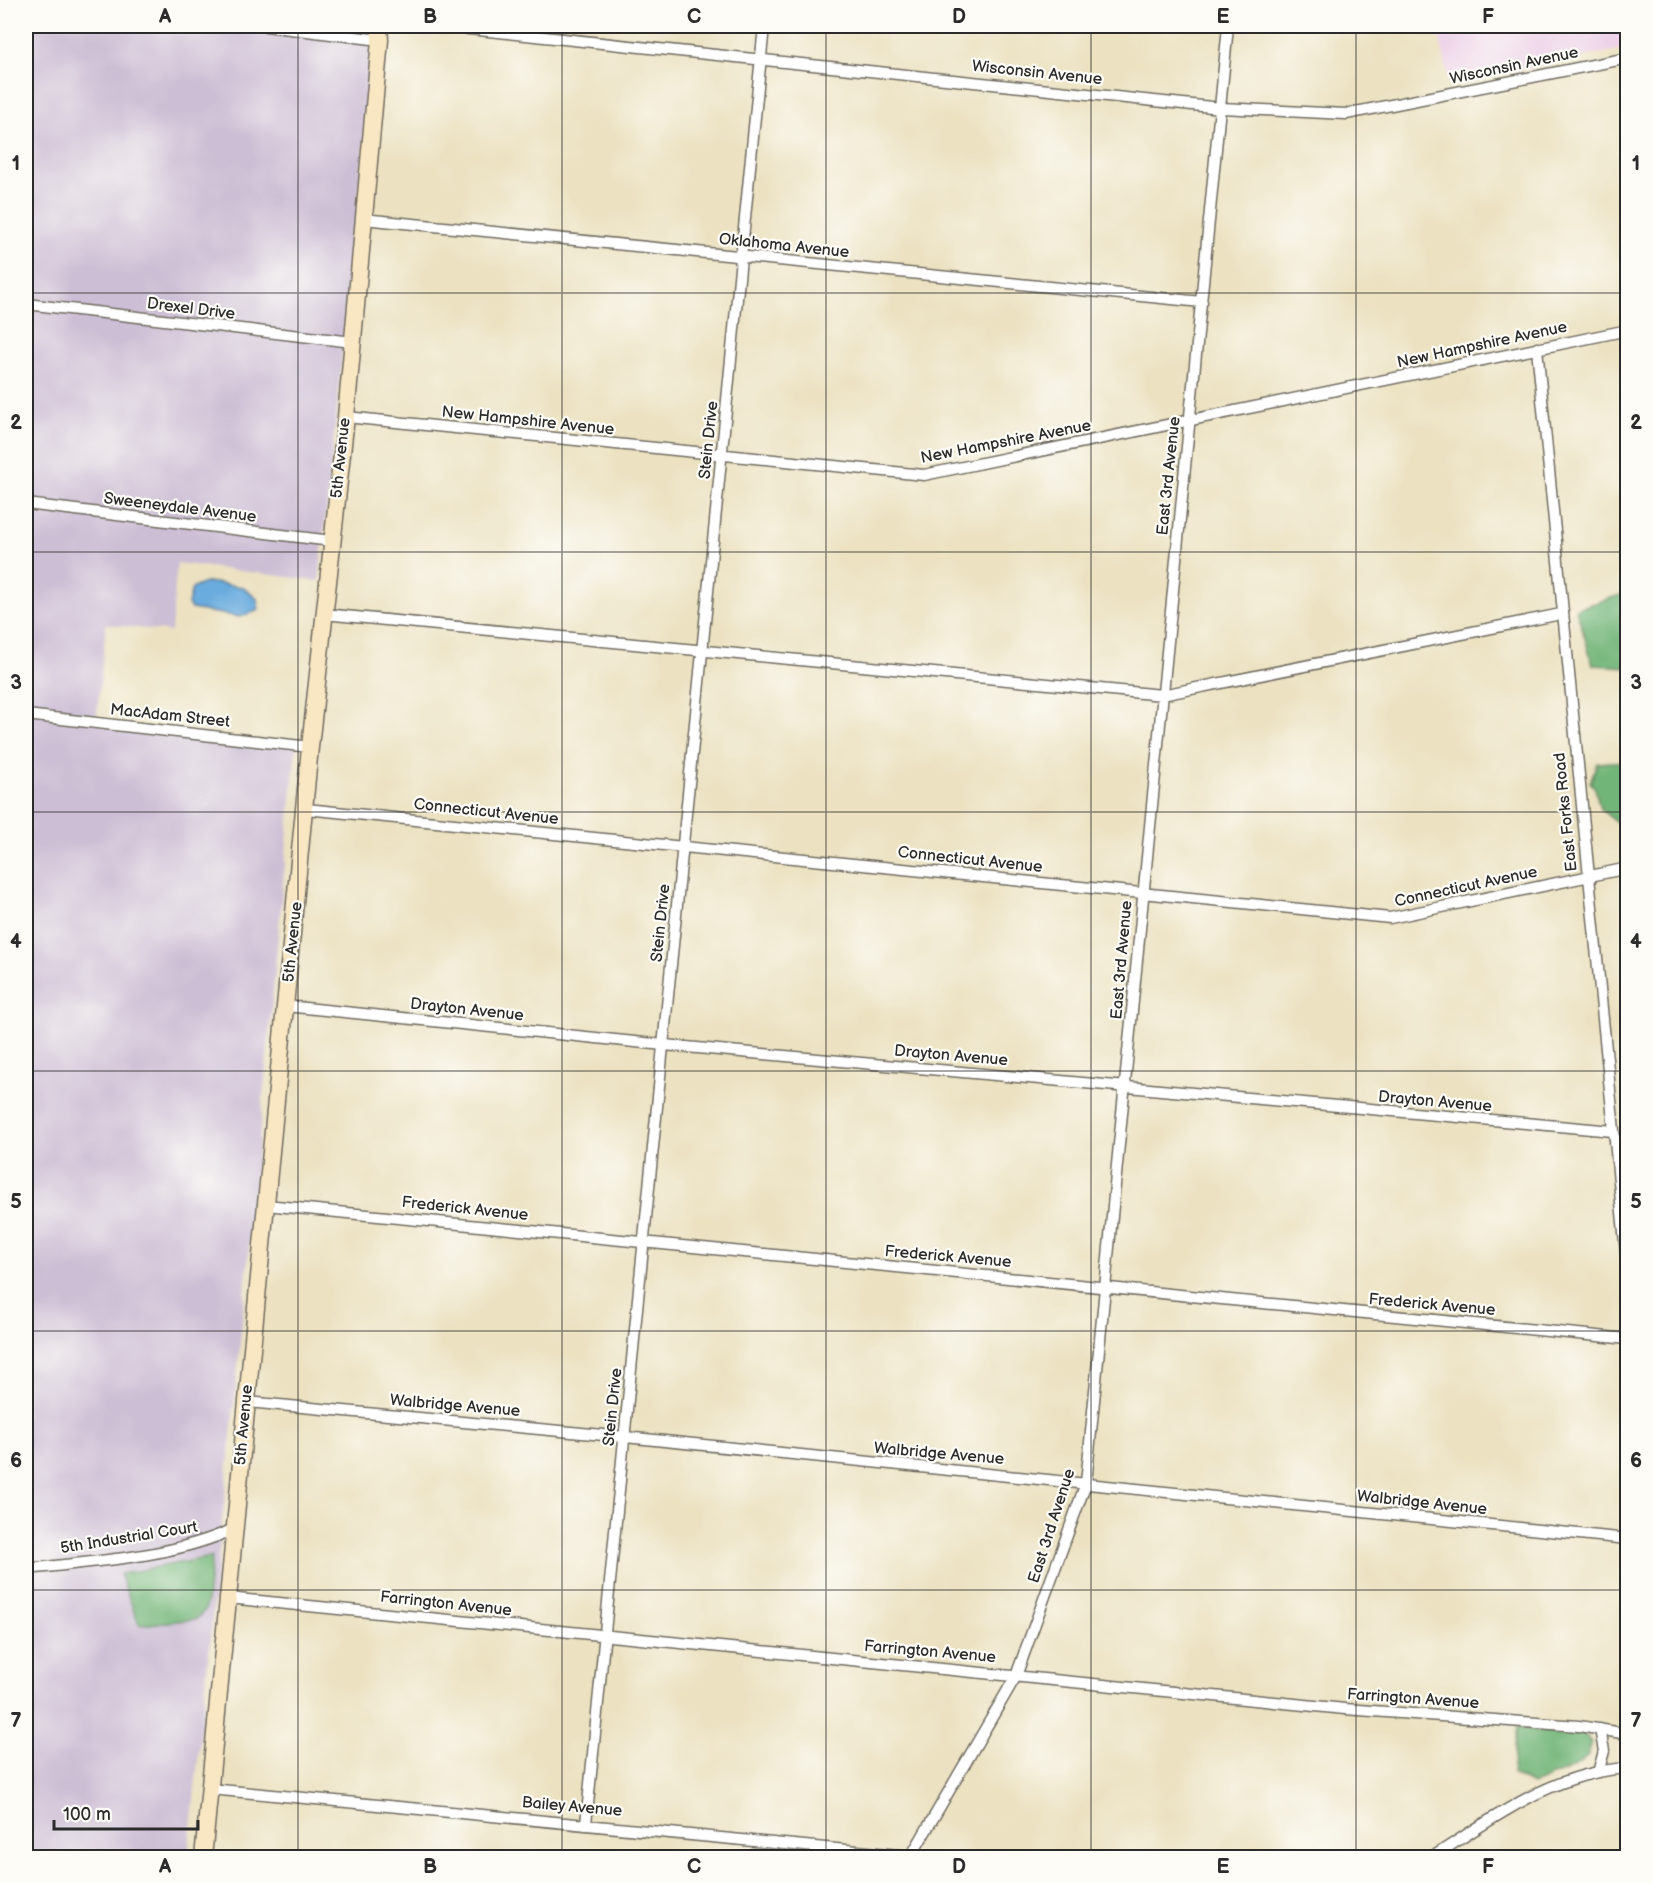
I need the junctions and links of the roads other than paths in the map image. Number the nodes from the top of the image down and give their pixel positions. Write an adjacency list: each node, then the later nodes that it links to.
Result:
1 (266, 26): 5 (street)
2 (440, 26): 7 (street, Wisconsin Avenue)
3 (764, 26): 7 (street, Stein Drive)
4 (1228, 26): 8 (street, East 3rd Avenue)
5 (379, 33): 9 (main road, 5th Avenue)
6 (1628, 58): 8 (street, Wisconsin Avenue)
7 (761, 59): 8 (street, Wisconsin Avenue); 10 (street, Stein Drive)
8 (1221, 108): 11 (street, East 3rd Avenue)
9 (363, 219): 10 (street, Oklahoma Avenue); 14 (main road, 5th Avenue)
10 (742, 257): 11 (street, Oklahoma Avenue); 18 (street, Stein Drive)
11 (1202, 302): 17 (street, East 3rd Avenue)
12 (26, 304): 14 (street, Drexel Drive)
13 (1628, 330): 15 (street, New Hampshire Avenue)
14 (353, 342): 16 (main road, 5th Avenue)
15 (1537, 348): 17 (street, New Hampshire Avenue); 22 (street, East Forks Road)
16 (346, 417): 18 (street, New Hampshire Avenue); 20 (main road, 5th Avenue)
17 (1190, 422): 18 (street, New Hampshire Avenue); 24 (street, East 3rd Avenue)
18 (722, 455): 23 (street, Stein Drive)
19 (26, 504): 20 (street, Sweeneydale Avenue)
20 (332, 541): 21 (main road, 5th Avenue)
21 (324, 614): 23 (street); 26 (main road, 5th Avenue)
22 (1561, 614): 24 (street); 30 (street, East Forks Road)
23 (703, 651): 24 (street); 28 (street, Stein Drive)
24 (1162, 695): 31 (street, East 3rd Avenue)
25 (26, 715): 26 (street, MacAdam Street)
26 (310, 747): 27 (main road, 5th Avenue)
27 (306, 809): 28 (street, Connecticut Avenue); 32 (main road, 5th Avenue)
28 (684, 846): 31 (street, Connecticut Avenue); 33 (street, Stein Drive)
29 (1628, 868): 30 (street, Connecticut Avenue)
30 (1587, 877): 31 (street, Connecticut Avenue); 35 (street, East Forks Road)
31 (1144, 894): 34 (street, East 3rd Avenue)
32 (286, 1006): 33 (street, Drayton Avenue); 36 (main road, 5th Avenue)
33 (664, 1045): 34 (street, Drayton Avenue); 37 (street, Stein Drive)
34 (1126, 1087): 35 (street, Drayton Avenue); 39 (street, East 3rd Avenue)
35 (1613, 1131): 38 (street, East Forks Road)
36 (266, 1205): 37 (street, Frederick Avenue); 41 (main road, 5th Avenue)
37 (644, 1242): 39 (street, Frederick Avenue); 42 (street, Stein Drive)
38 (1628, 1273)
39 (1104, 1287): 40 (street, Frederick Avenue); 43 (street, East 3rd Avenue)
40 (1628, 1339)
41 (246, 1402): 42 (street, Walbridge Avenue); 44 (main road, 5th Avenue)
42 (625, 1437): 43 (street, Walbridge Avenue); 48 (street, Stein Drive)
43 (1086, 1483): 45 (street, Walbridge Avenue); 49 (street, East 3rd Avenue)
44 (236, 1528): 46 (street, 5th Industrial Court); 47 (main road, 5th Avenue)
45 (1628, 1539)
46 (26, 1569)
47 (228, 1598): 48 (street, Farrington Avenue); 55 (main road, 5th Avenue)
48 (606, 1635): 49 (street, Farrington Avenue); 56 (street, Stein Drive)
49 (1016, 1676): 50 (street, Farrington Avenue); 57 (street, East 3rd Avenue)
50 (1600, 1729): 51 (street, Farrington Avenue); 52 (street)
51 (1624, 1735): 52 (street)
52 (1604, 1751): 54 (street)
53 (1628, 1768): 54 (street)
54 (1599, 1769): 60 (street)
55 (210, 1789): 56 (street, Bailey Avenue); 58 (main road, 5th Avenue)
56 (586, 1824): 57 (street, Bailey Avenue)
57 (911, 1856): 59 (street, Bailey Avenue)
58 (203, 1857)
59 (931, 1857)
60 (1431, 1857)

